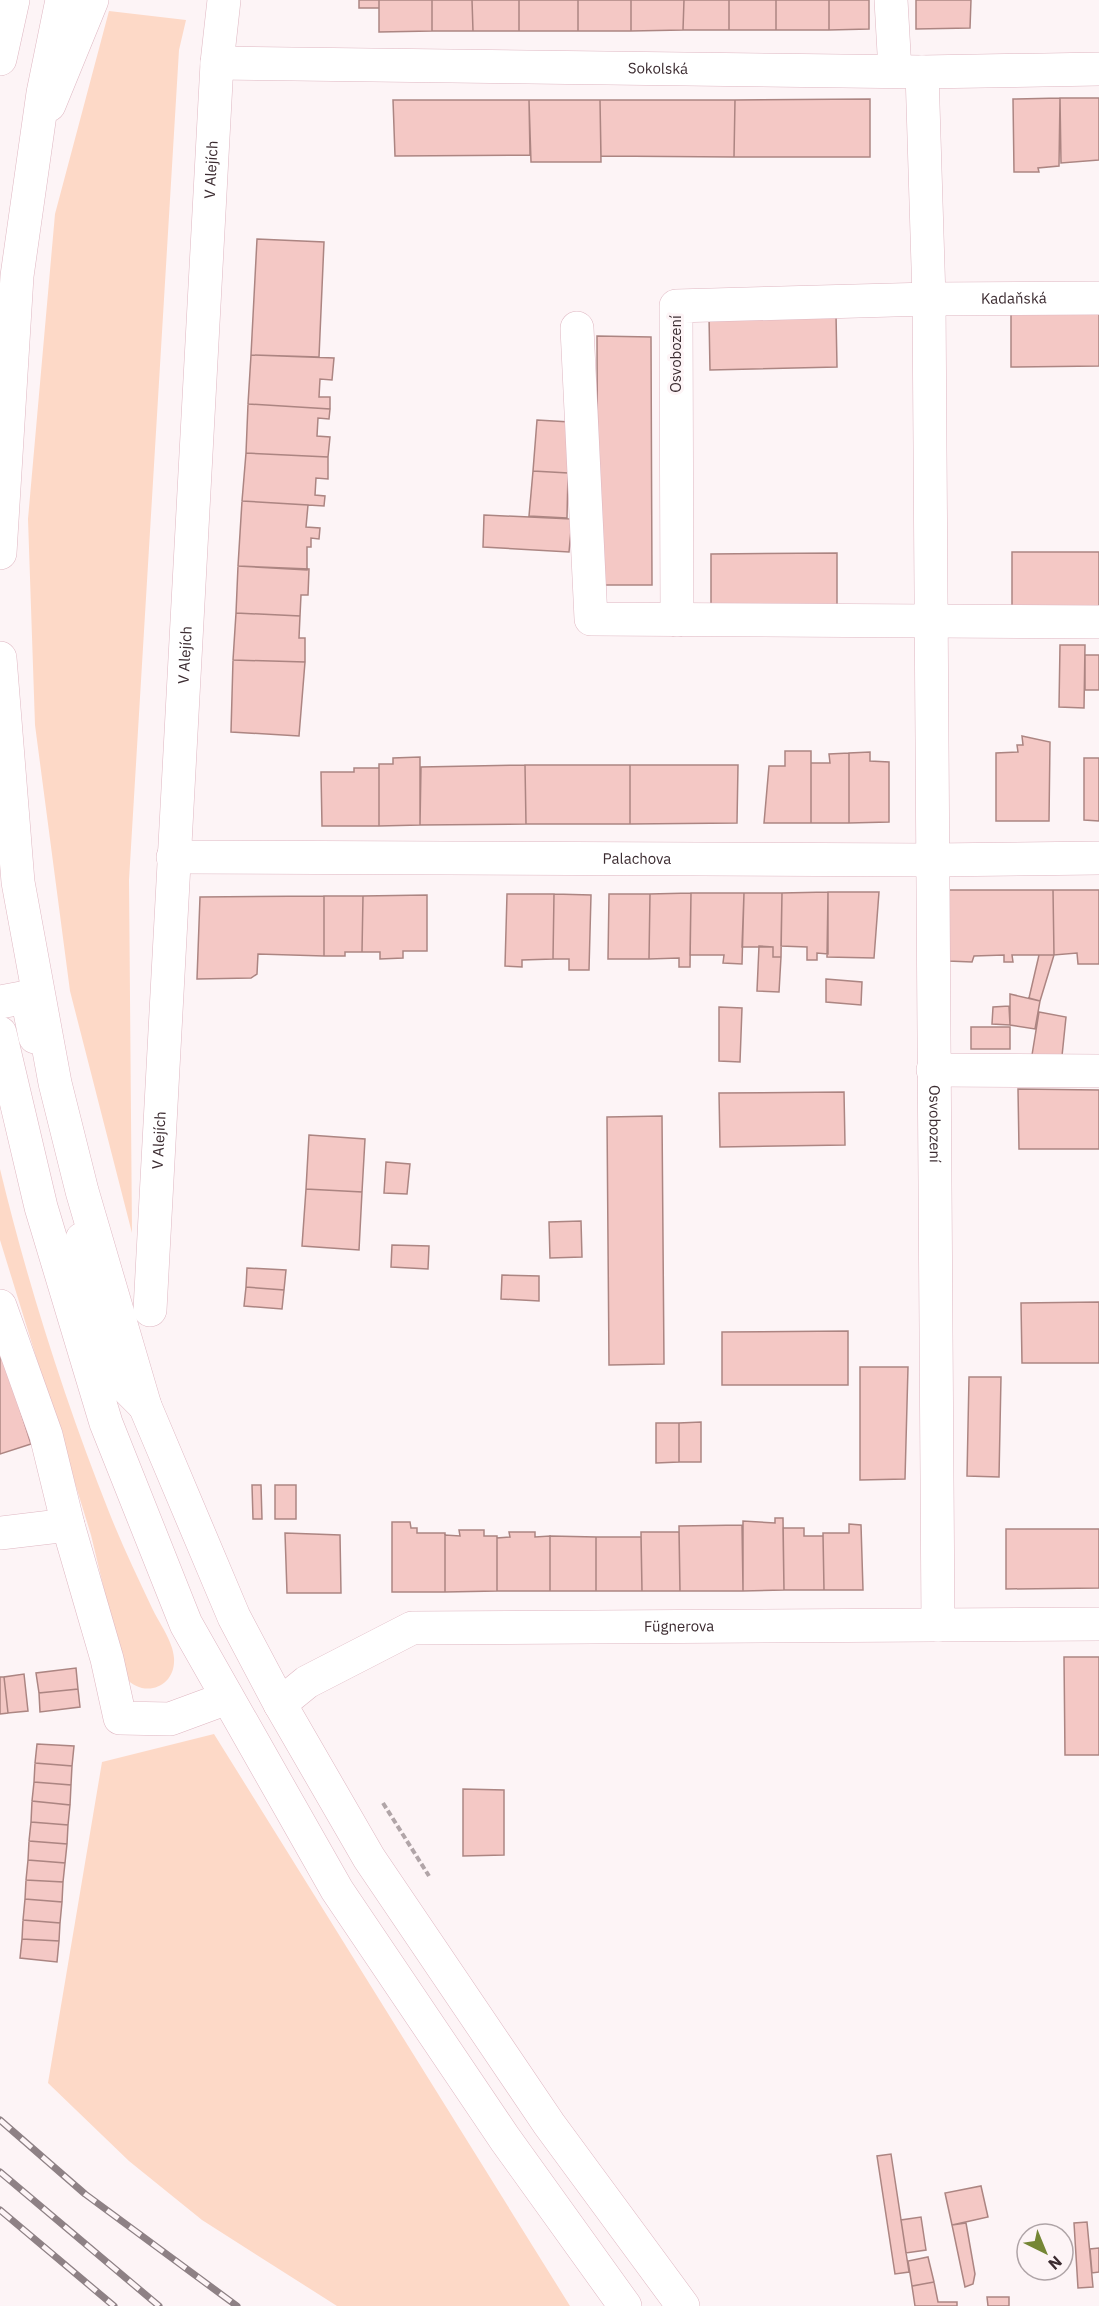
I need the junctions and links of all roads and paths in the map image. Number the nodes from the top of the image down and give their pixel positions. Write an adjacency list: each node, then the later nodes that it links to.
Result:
1 (13, 0): 6 (main road)
2 (62, 0): 10 (main road)
3 (92, 0): 10 (main road)
4 (224, 0): 7 (main road, V Alejích)
5 (891, 0): 9 (main road, Osvobození)
6 (0, 59)
7 (217, 63): 9 (main road, Sokolská); 20 (main road, V Alejích)
8 (1099, 69): 9 (main road, Sokolská)
9 (908, 71): 13 (main road, Osvobození)
10 (38, 132): 11 (main road)
11 (8, 275): 15 (main road)
12 (1099, 298): 13 (main road, Kadaňská)
13 (929, 299): 16 (main road, Osvobození); 17 (main road, Osvobození)
14 (578, 328): 16 (main road)
15 (0, 553)
16 (677, 620): 17 (main road)
17 (930, 621): 18 (main road); 22 (main road, Osvobození)
18 (1099, 622)
19 (0, 658): 29 (main road)
20 (173, 857): 22 (main road, Palachova); 28 (main road, V Alejích)
21 (1099, 858): 22 (main road, Palachova)
22 (932, 860): 25 (main road, Osvobození)
23 (0, 1002): 29 (main road)
24 (0, 1033): 34 (main road)
25 (933, 1070): 26 (main road); 33 (main road, Osvobození)
26 (1099, 1071)
27 (0, 1306): 30 (main road)
28 (150, 1310)
29 (146, 1406): 35 (main road)
30 (68, 1525): 31 (main road); 34 (main road)
31 (0, 1533)
32 (1099, 1624): 33 (main road, Fügnerova)
33 (938, 1625): 35 (main road, Fügnerova)
34 (227, 1698): 38 (main road)
35 (280, 1704): 39 (main road)
36 (377, 1794): 37 (path)
37 (435, 1885)
38 (625, 2306)
39 (683, 2306)

